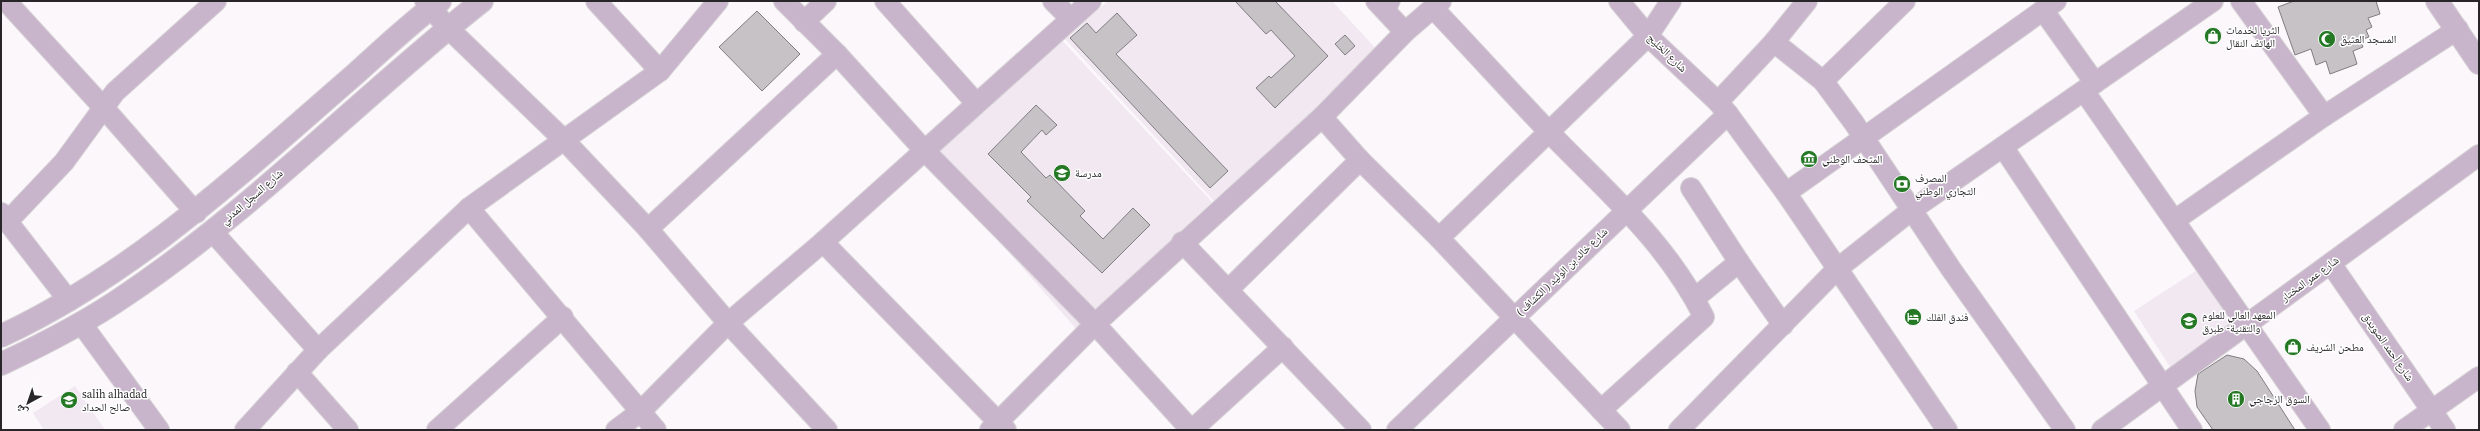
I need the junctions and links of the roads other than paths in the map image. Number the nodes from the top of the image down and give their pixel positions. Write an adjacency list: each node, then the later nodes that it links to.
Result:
1 (6, 1): 35 (street)
2 (216, 1): 35 (street)
3 (482, 1): 24 (street, شارع السجل المدني)
4 (596, 1): 31 (street)
5 (718, 1): 31 (street)
6 (784, 1): 23 (street)
7 (826, 1): 23 (street)
8 (885, 1): 34 (street)
9 (1053, 1): 22 (street)
10 (1091, 1): 22 (street)
11 (1619, 1): 27 (street, شارع الخليج)
12 (1671, 1): 27 (street)
13 (1807, 1): 28 (street, شارع خالد بن الوليد ( الكشاف ))
14 (1905, 1): 32 (street)
15 (2241, 1): 37 (street)
16 (2438, 1): 25 (street)
17 (2211, 2): 33 (street)
18 (432, 3): 24 (street); 51 (street)
19 (1437, 4): 26 (street); 39 (street)
20 (1387, 6): 26 (street)
21 (2049, 6): 33 (street); 40 (street)
22 (1070, 18): 34 (street)
23 (804, 22): 29 (street)
24 (448, 28): 41 (street); 55 (street, شارع السجل المدني)
25 (2458, 29): 30 (street); 37 (street)
26 (1405, 32): 38 (street)
27 (1648, 36): 36 (street, شارع الخليج); 39 (street)
28 (1774, 42): 32 (street); 36 (street, شارع خالد بن الوليد ( الكشاف ))
29 (837, 54): 43 (street); 54 (street)
30 (2479, 63)
31 (660, 71): 41 (street)
32 (1823, 81): 40 (street)
33 (2090, 87): 42 (street); 53 (street)
34 (976, 103): 43 (street)
35 (103, 107): 51 (street); 52 (street)
36 (1723, 108): 47 (street, شارع الخليج); 49 (street, شارع خالد بن الوليد ( الكشاف ))
37 (2324, 116): 53 (street)
38 (1322, 117): 45 (street); 58 (street)
39 (1549, 132): 49 (street); 56 (street)
40 (1864, 138): 47 (street); 50 (street)
41 (564, 140): 48 (street); 54 (street)
42 (2003, 147): 50 (street); 78 (street)
43 (925, 152): 57 (street); 69 (street)
44 (2479, 155): 60 (street, شارع عمر المختار)
45 (1360, 160): 56 (street); 62 (street)
46 (1690, 188): 59 (street)
47 (1786, 193): 61 (street, شارع الخليج)
48 (468, 208): 65 (street); 74 (street)
49 (1628, 209): 63 (street); 66 (street, شارع خالد بن الوليد ( الكشاف ))
50 (1913, 210): 61 (street); 96 (street)
51 (196, 213): 64 (street)
52 (5, 217): 64 (street)
53 (2175, 220): 70 (street)
54 (648, 229): 68 (street)
55 (212, 231): 67 (street, شارع السجل المدني); 74 (street)
56 (1439, 238): 66 (street)
57 (823, 242): 68 (street); 82 (street)
58 (1182, 242): 62 (street); 69 (street)
59 (1739, 262): 63 (street); 71 (street)
60 (2331, 264): 70 (street, شارع عمر المختار); 80 (street, شارع أحمد الصويدق)
61 (1838, 269): 71 (street); 95 (street, شارع الخليج)
62 (1228, 290): 73 (street)
63 (1695, 298): 79 (street)
64 (69, 301): 72 (street)
65 (562, 317): 81 (street); 86 (street)
66 (1514, 318): 79 (street); 92 (street, شارع خالد بن الوليد ( الكشاف ))
67 (81, 323): 75 (street, شارع السجل المدني); 83 (street)
68 (728, 323): 81 (street); 89 (street)
69 (1095, 324): 82 (street); 90 (street)
70 (2247, 324): 78 (street, شارع عمر المختار); 99 (street)
71 (1783, 325): 94 (street)
72 (1, 336)
73 (1282, 347): 90 (street); 91 (street)
74 (318, 350): 76 (street)
75 (1, 364)
76 (297, 372): 84 (street); 85 (street)
77 (2479, 377): 80 (street)
78 (2162, 386): 97 (street, شارع عمر المختار); 98 (street)
79 (1601, 410): 93 (street)
80 (2432, 410): 100 (street); 101 (street, شارع أحمد الصويدق)
81 (640, 412): 87 (street); 88 (street)
82 (998, 427)
83 (159, 430)
84 (245, 430)
85 (348, 430)
86 (437, 430)
87 (616, 430)
88 (656, 430)
89 (827, 430)
90 (1192, 430)
91 (1361, 430)
92 (1397, 430)
93 (1620, 430)
94 (1679, 430)
95 (1947, 430)
96 (2065, 430)
97 (2102, 430)
98 (2192, 430)
99 (2320, 430)
100 (2404, 430)
101 (2445, 430)

